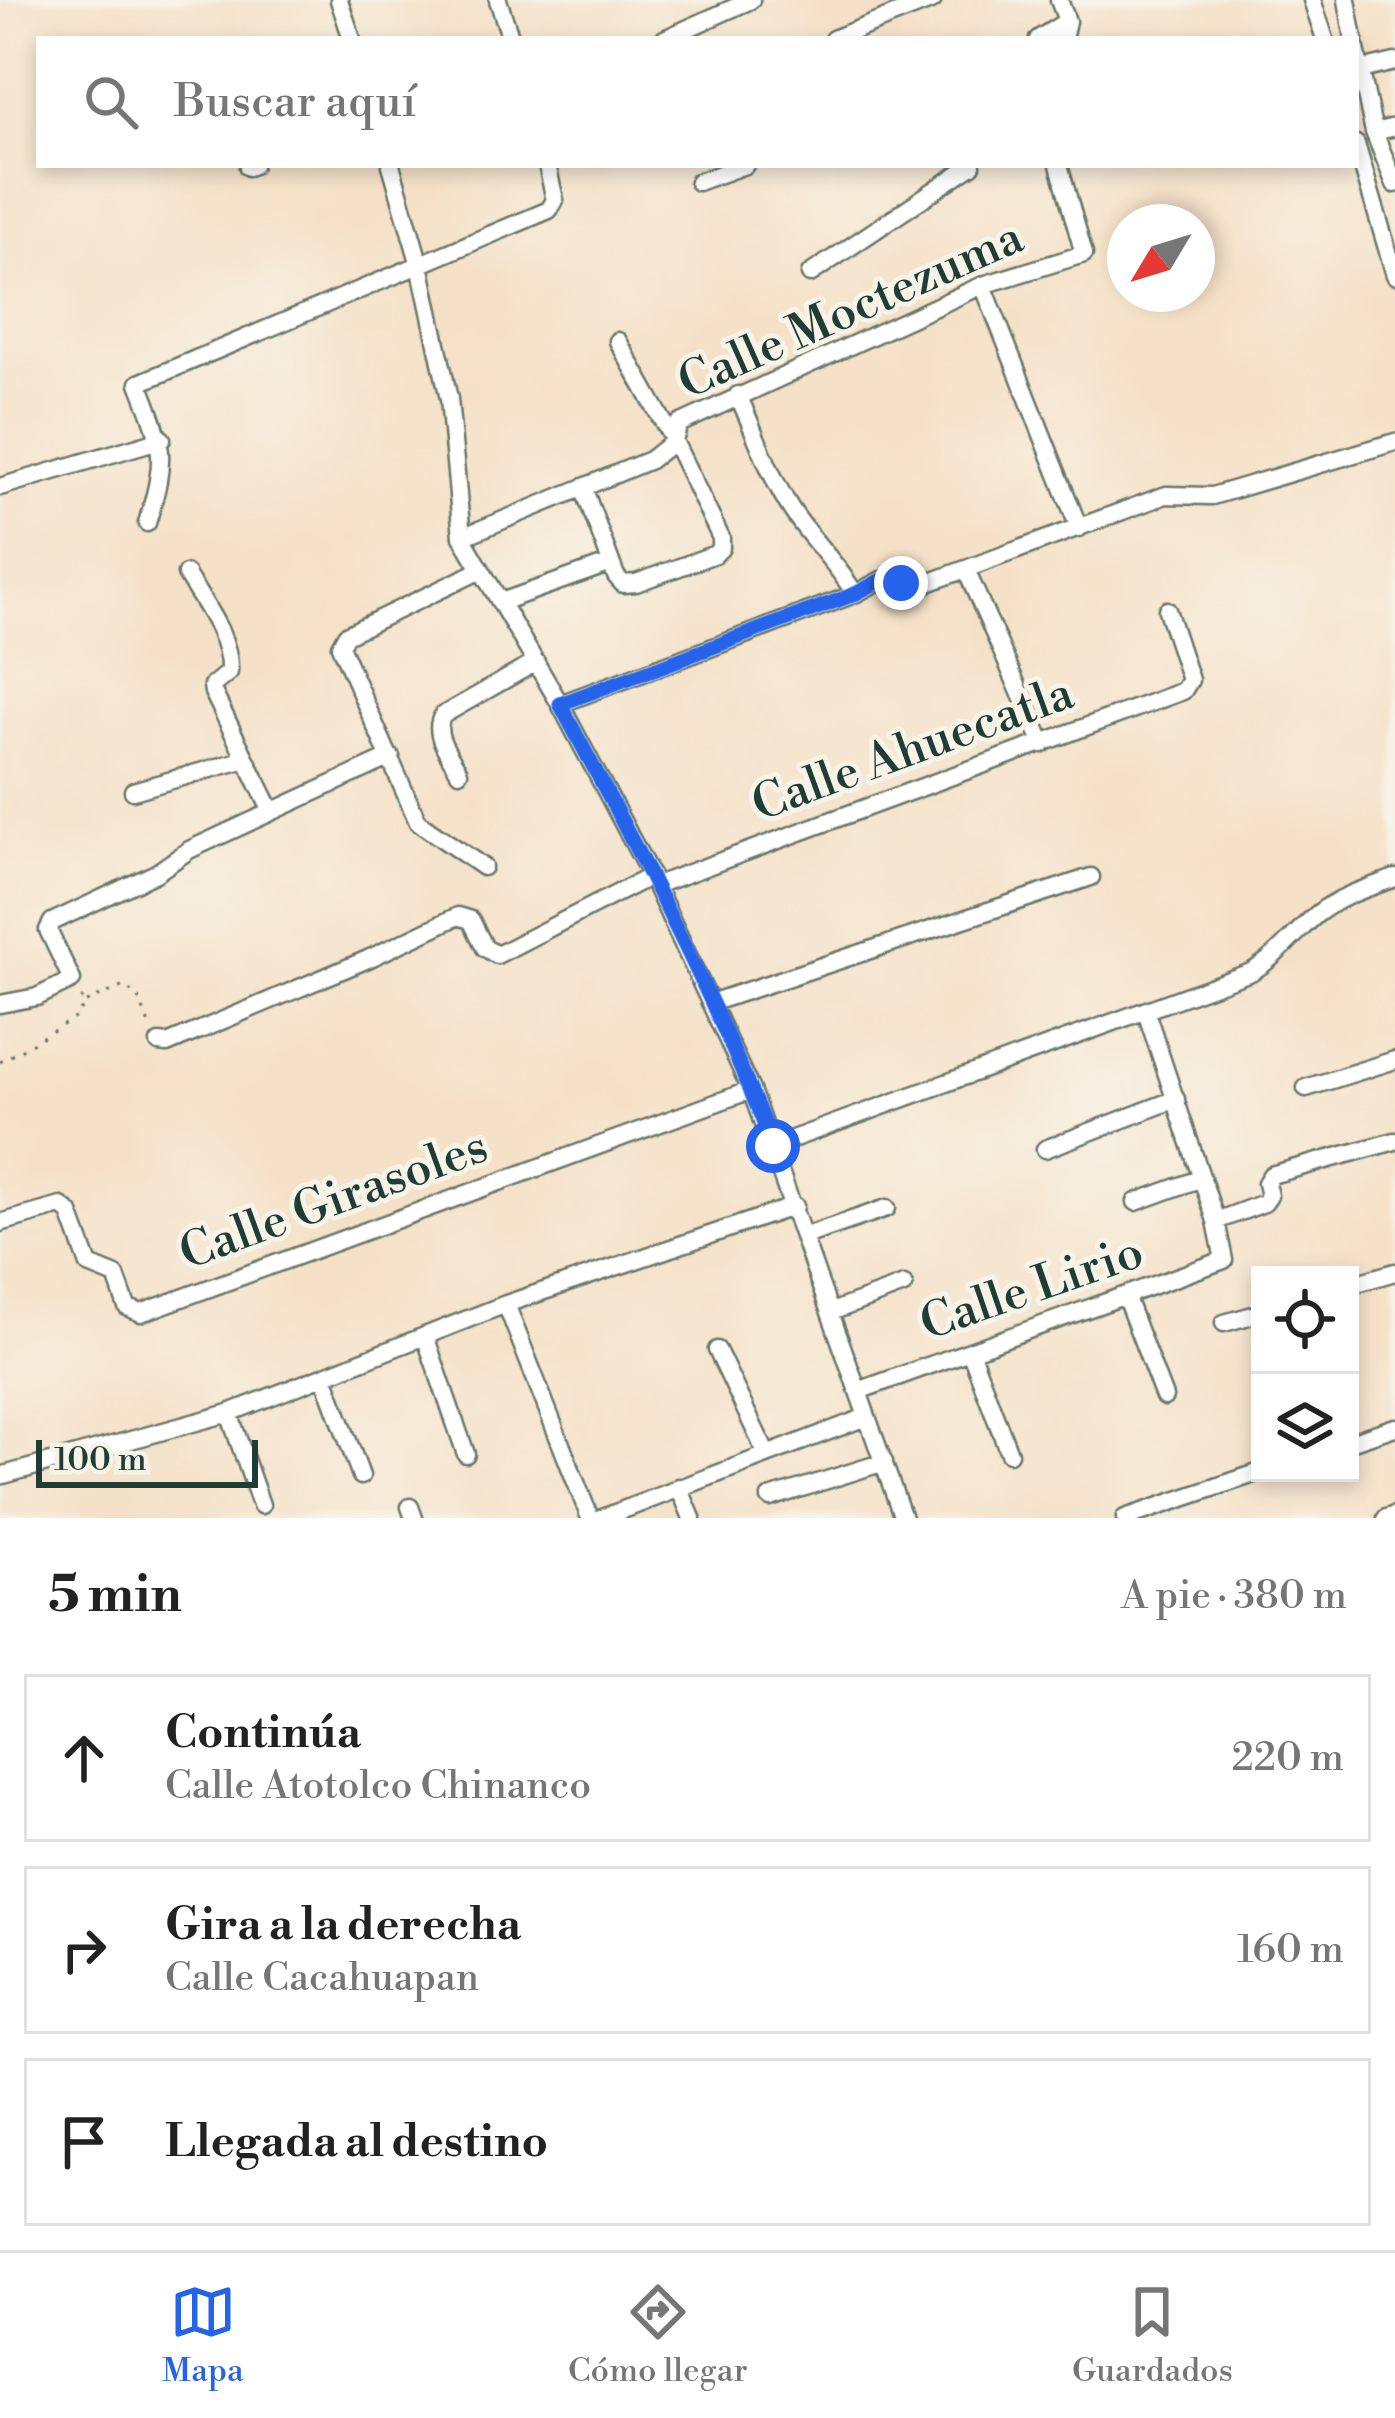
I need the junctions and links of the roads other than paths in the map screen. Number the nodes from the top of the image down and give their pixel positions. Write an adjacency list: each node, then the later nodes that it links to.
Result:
1 (339, 0): 10 (street)
2 (498, 0): 11 (street)
3 (752, 0): 12 (street)
4 (933, 0): 13 (street)
5 (1059, 0): 8 (street)
6 (1312, 0): 14 (street)
7 (1350, 0): 9 (street)
8 (1065, 30)
9 (1353, 33): 14 (street)
10 (351, 36)
11 (510, 36)
12 (671, 36)
13 (841, 36)
14 (1324, 36)
15 (1359, 62): 17 (street)
16 (1395, 62): 17 (street)
17 (1361, 70): 19 (street)
18 (1395, 127): 19 (street)
19 (1374, 132): 27 (street)
20 (1359, 154): 30 (street)
21 (392, 168): 28 (street)
22 (548, 168): 28 (street)
23 (737, 168): 26 (street)
24 (968, 168): 29 (street)
25 (1060, 168): 31 (street, Calle Moctezuma)
26 (698, 182)
27 (1395, 184)
28 (420, 265): 34 (street); 41 (street)
29 (810, 274)
30 (1395, 274)
31 (983, 285): 33 (street, Calle Moctezuma); 40 (street)
32 (618, 341): 35 (street)
33 (738, 395): 35 (street, Calle Moctezuma); 46 (street)
34 (161, 440): 37 (street); 39 (street)
35 (674, 441): 38 (street, Calle Moctezuma); 42 (street)
36 (1395, 442): 40 (street)
37 (0, 487)
38 (583, 487): 41 (street, Calle Moctezuma); 42 (street)
39 (147, 523)
40 (1079, 528): 44 (street)
41 (462, 537): 43 (street)
42 (611, 563): 47 (street)
43 (481, 570): 47 (street); 52 (street)
44 (966, 570): 46 (street); 51 (street)
45 (186, 574): 53 (street)
46 (855, 594): 50 (street)
47 (502, 602): 49 (street)
48 (1167, 610): 51 (street, Calle Ahuecatla)
49 (536, 662): 50 (street); 54 (street)
50 (560, 704): 60 (street)
51 (1043, 744): 60 (street, Calle Ahuecatla)
52 (392, 757): 56 (street); 57 (street)
53 (246, 759): 55 (street); 56 (street)
54 (459, 772)
55 (134, 790)
56 (271, 810): 62 (street)
57 (482, 866)
58 (1090, 877): 61 (street)
59 (1395, 878): 63 (street)
60 (654, 880): 61 (street); 64 (street, Calle Ahuecatla)
61 (710, 1003): 67 (street)
62 (0, 1004)
63 (1146, 1012): 68 (street); 70 (street)
64 (159, 1043)
65 (1395, 1060): 66 (street)
66 (1306, 1088)
67 (751, 1090): 70 (street); 77 (street, Calle Girasoles)
68 (1175, 1099): 71 (street); 72 (street)
69 (1395, 1142): 76 (street)
70 (773, 1146): 74 (street)
71 (1045, 1149)
72 (1202, 1178): 73 (street); 76 (street)
73 (1136, 1202)
74 (795, 1206): 78 (street); 83 (street)
75 (887, 1208): 78 (street)
76 (1216, 1221): 82 (street, Calle Lirio)
77 (0, 1223)
78 (806, 1236): 84 (street)
79 (1395, 1272): 80 (street)
80 (1359, 1282)
81 (904, 1286): 84 (street)
82 (1126, 1298): 89 (street, Calle Lirio); 92 (street)
83 (506, 1304): 87 (street); 109 (street)
84 (831, 1312): 91 (street)
85 (1251, 1315): 86 (street)
86 (1224, 1324)
87 (425, 1336): 90 (street); 99 (street)
88 (717, 1350): 97 (street)
89 (971, 1353): 91 (street, Calle Lirio); 98 (street)
90 (324, 1376): 93 (street); 103 (street)
91 (858, 1390): 94 (street)
92 (1163, 1397)
93 (229, 1413): 102 (street); 106 (street)
94 (866, 1417): 97 (street); 100 (street)
95 (1395, 1426): 96 (street)
96 (1359, 1439)
97 (766, 1453): 104 (street)
98 (1010, 1453)
99 (466, 1454)
100 (884, 1462): 105 (street); 112 (street)
101 (1251, 1475): 113 (street)
102 (0, 1476)
103 (361, 1476)
104 (680, 1487): 107 (street); 111 (street)
105 (770, 1498)
106 (261, 1505)
107 (624, 1514): 110 (street)
108 (1395, 1515): 114 (street)
109 (590, 1518)
110 (602, 1518)
111 (692, 1518)
112 (903, 1518)
113 (1125, 1518)
114 (1386, 1518)

